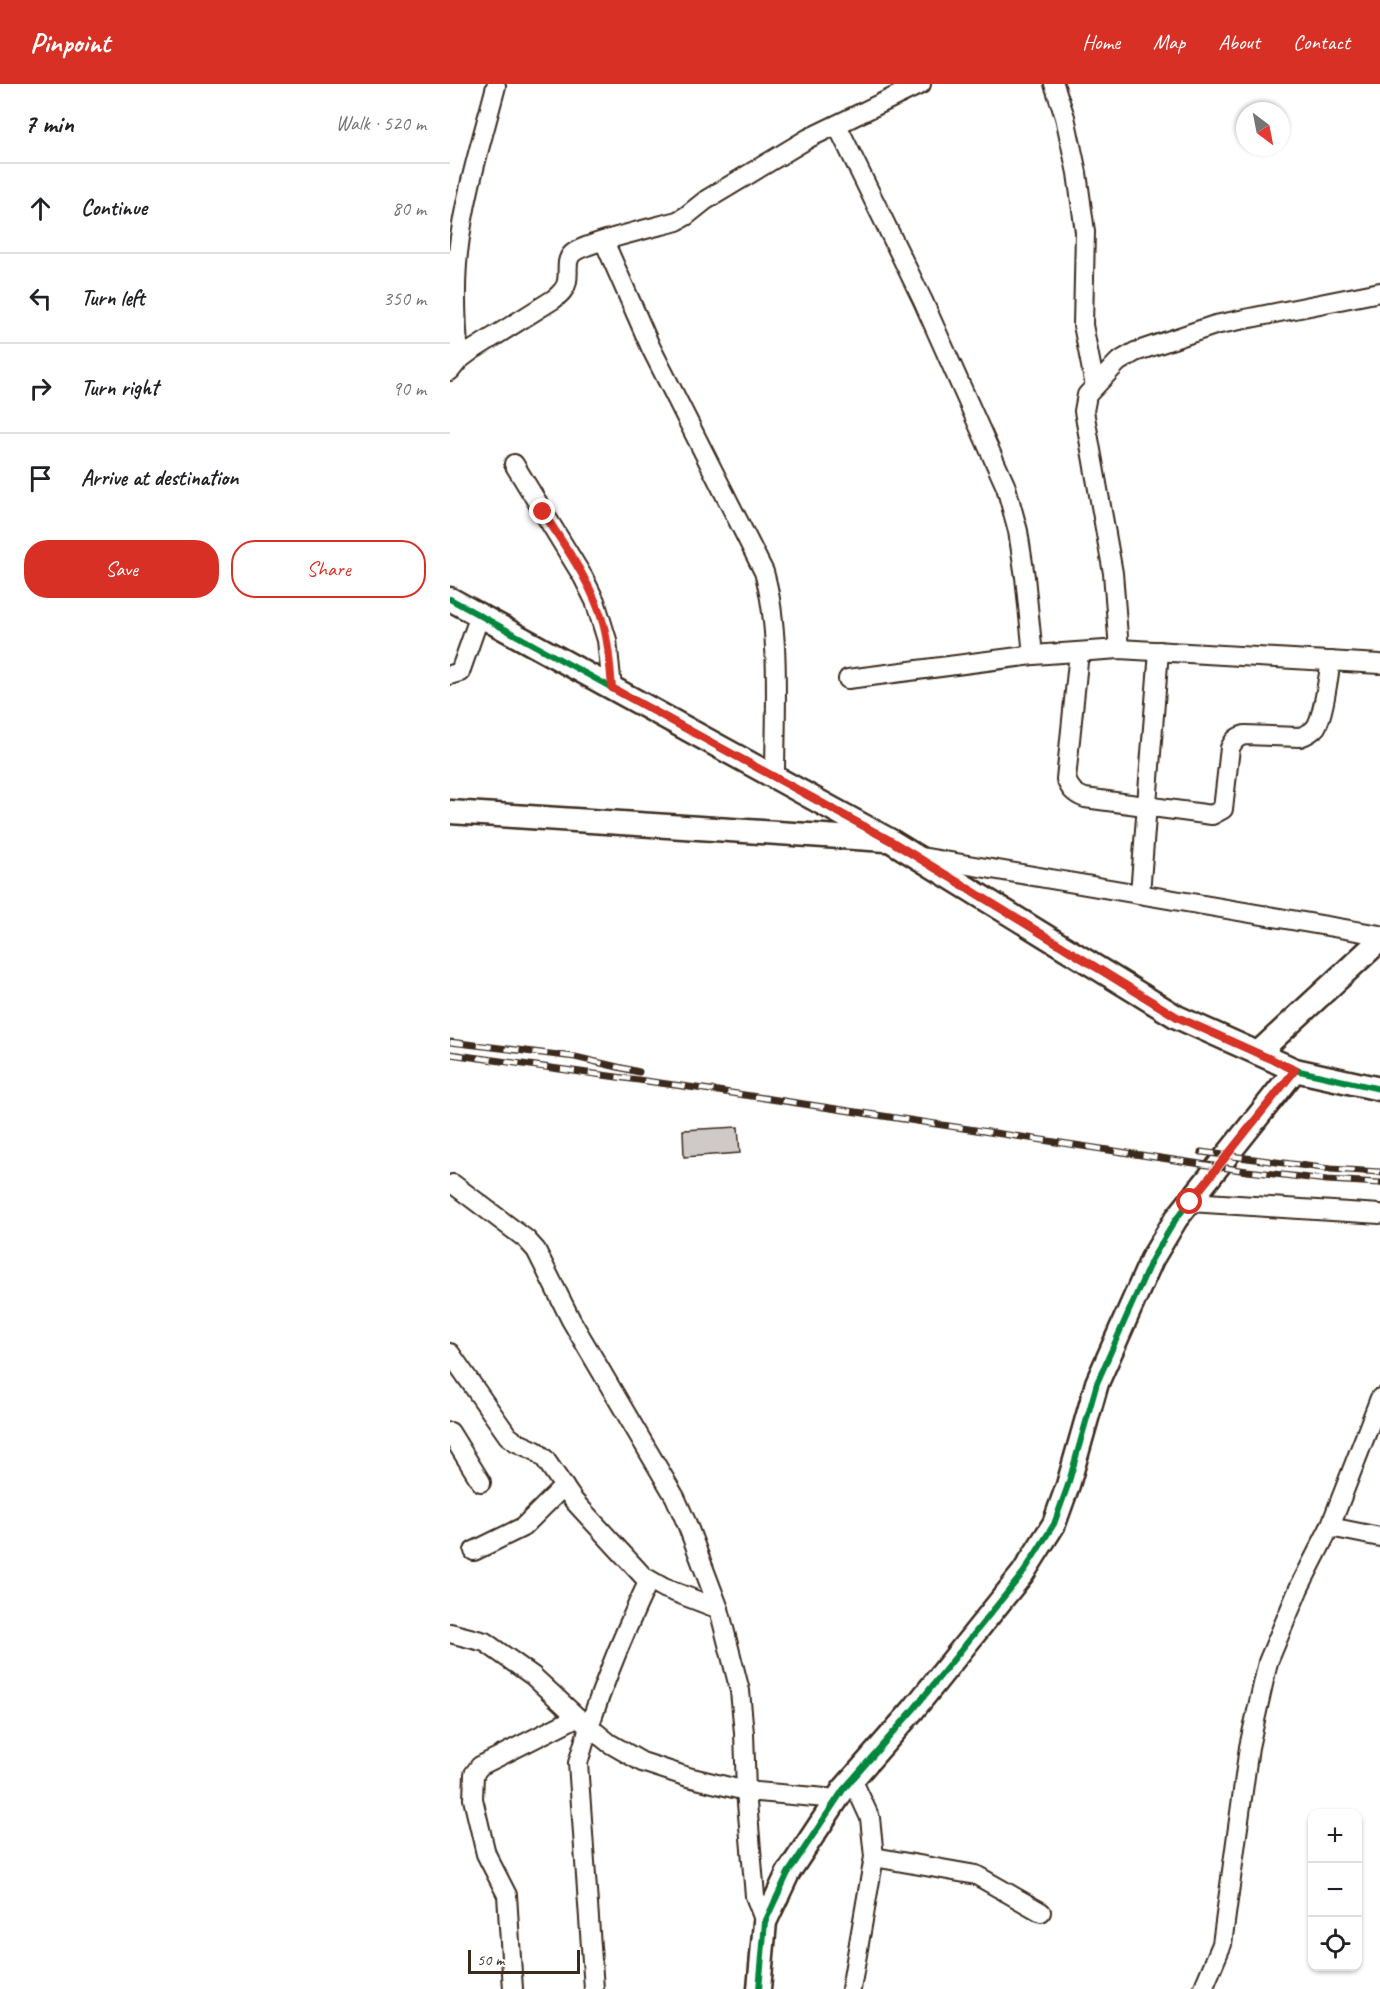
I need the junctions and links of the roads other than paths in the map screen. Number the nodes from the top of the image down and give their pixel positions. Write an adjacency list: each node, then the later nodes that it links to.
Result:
1 (921, 84): 4 (street)
2 (1054, 84): 8 (street)
3 (496, 86): 7 (street)
4 (837, 125): 5 (street); 15 (street)
5 (604, 241): 7 (street); 21 (street)
6 (1380, 292): 8 (street)
7 (454, 365)
8 (1095, 386): 12 (street)
9 (514, 464): 20 (street)
10 (450, 599): 11 (street)
11 (480, 615): 18 (street); 20 (street)
12 (1119, 649): 13 (street); 14 (street)
13 (1159, 651): 16 (street); 22 (street)
14 (1079, 652): 15 (street); 22 (street)
15 (1033, 655): 19 (street)
16 (1331, 661): 17 (street); 22 (street)
17 (1380, 664)
18 (450, 675)
19 (848, 679)
20 (612, 688): 21 (street)
21 (775, 777): 24 (street)
22 (1146, 805): 26 (street)
23 (450, 812): 24 (street)
24 (891, 841): 25 (street)
25 (916, 856): 26 (street); 29 (street)
26 (1140, 894): 27 (street)
27 (1380, 935)
28 (1380, 940): 29 (street)
29 (1258, 1053): 30 (street)
30 (1295, 1070): 31 (street); 33 (street)
31 (1380, 1089)
32 (453, 1184): 44 (street)
33 (1190, 1202): 34 (street); 47 (street)
34 (1380, 1214)
35 (450, 1353): 39 (street)
36 (1380, 1398): 40 (street)
37 (450, 1432): 38 (street)
38 (481, 1482)
39 (564, 1486): 42 (street); 43 (street)
40 (1330, 1527): 41 (street); 57 (street)
41 (1380, 1537)
42 (474, 1551)
43 (650, 1580): 44 (street); 46 (street)
44 (719, 1609): 48 (street)
45 (450, 1634): 46 (street)
46 (583, 1722): 48 (street); 53 (street); 54 (street)
47 (852, 1779): 49 (street); 50 (street)
48 (746, 1791): 49 (street); 52 (street)
49 (837, 1799): 52 (street)
50 (874, 1857): 51 (street); 56 (street)
51 (1041, 1912)
52 (765, 1922): 55 (street)
53 (513, 1989)
54 (594, 1989)
55 (759, 1989)
56 (851, 1989)
57 (1203, 1989)

